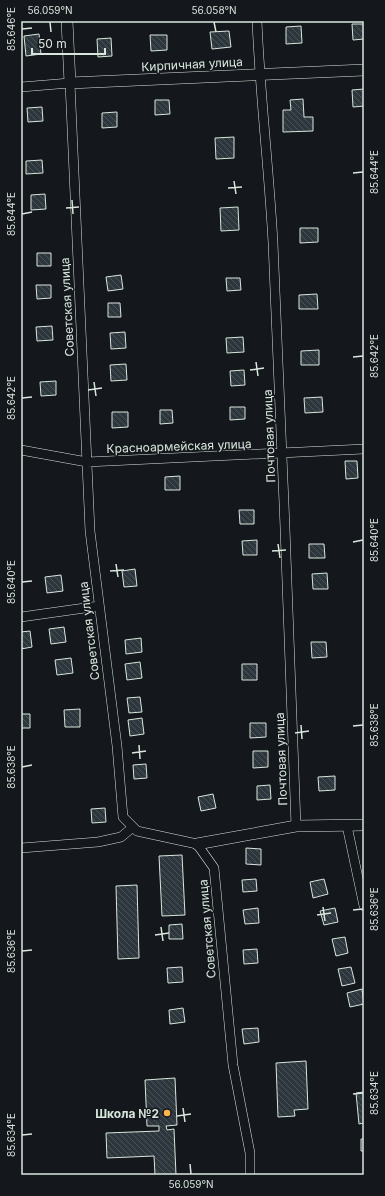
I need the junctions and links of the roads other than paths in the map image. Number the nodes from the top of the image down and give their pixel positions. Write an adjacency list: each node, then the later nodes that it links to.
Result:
1 (67, 21): 5 (street, Советская улица)
2 (257, 21): 4 (street, Почтовая улица)
3 (364, 70): 4 (street, Кирпичная улица)
4 (259, 74): 5 (street, Кирпичная улица); 9 (street, Почтовая улица)
5 (70, 83): 6 (street, Кирпичная улица); 10 (street, Советская улица)
6 (21, 87)
7 (364, 449): 9 (street, Красноармейская улица)
8 (21, 450): 10 (street, Красноармейская улица)
9 (282, 454): 10 (street, Красноармейская улица); 14 (street, Почтовая улица)
10 (87, 462): 11 (street, Советская улица)
11 (99, 606): 12 (street); 16 (street, Советская улица)
12 (21, 617)
13 (364, 825): 15 (street)
14 (296, 826): 15 (street); 17 (street)
15 (347, 826): 19 (street)
16 (133, 827): 17 (street); 18 (street)
17 (198, 844): 20 (street, Советская улица)
18 (21, 848)
19 (364, 906)
20 (250, 1175)

